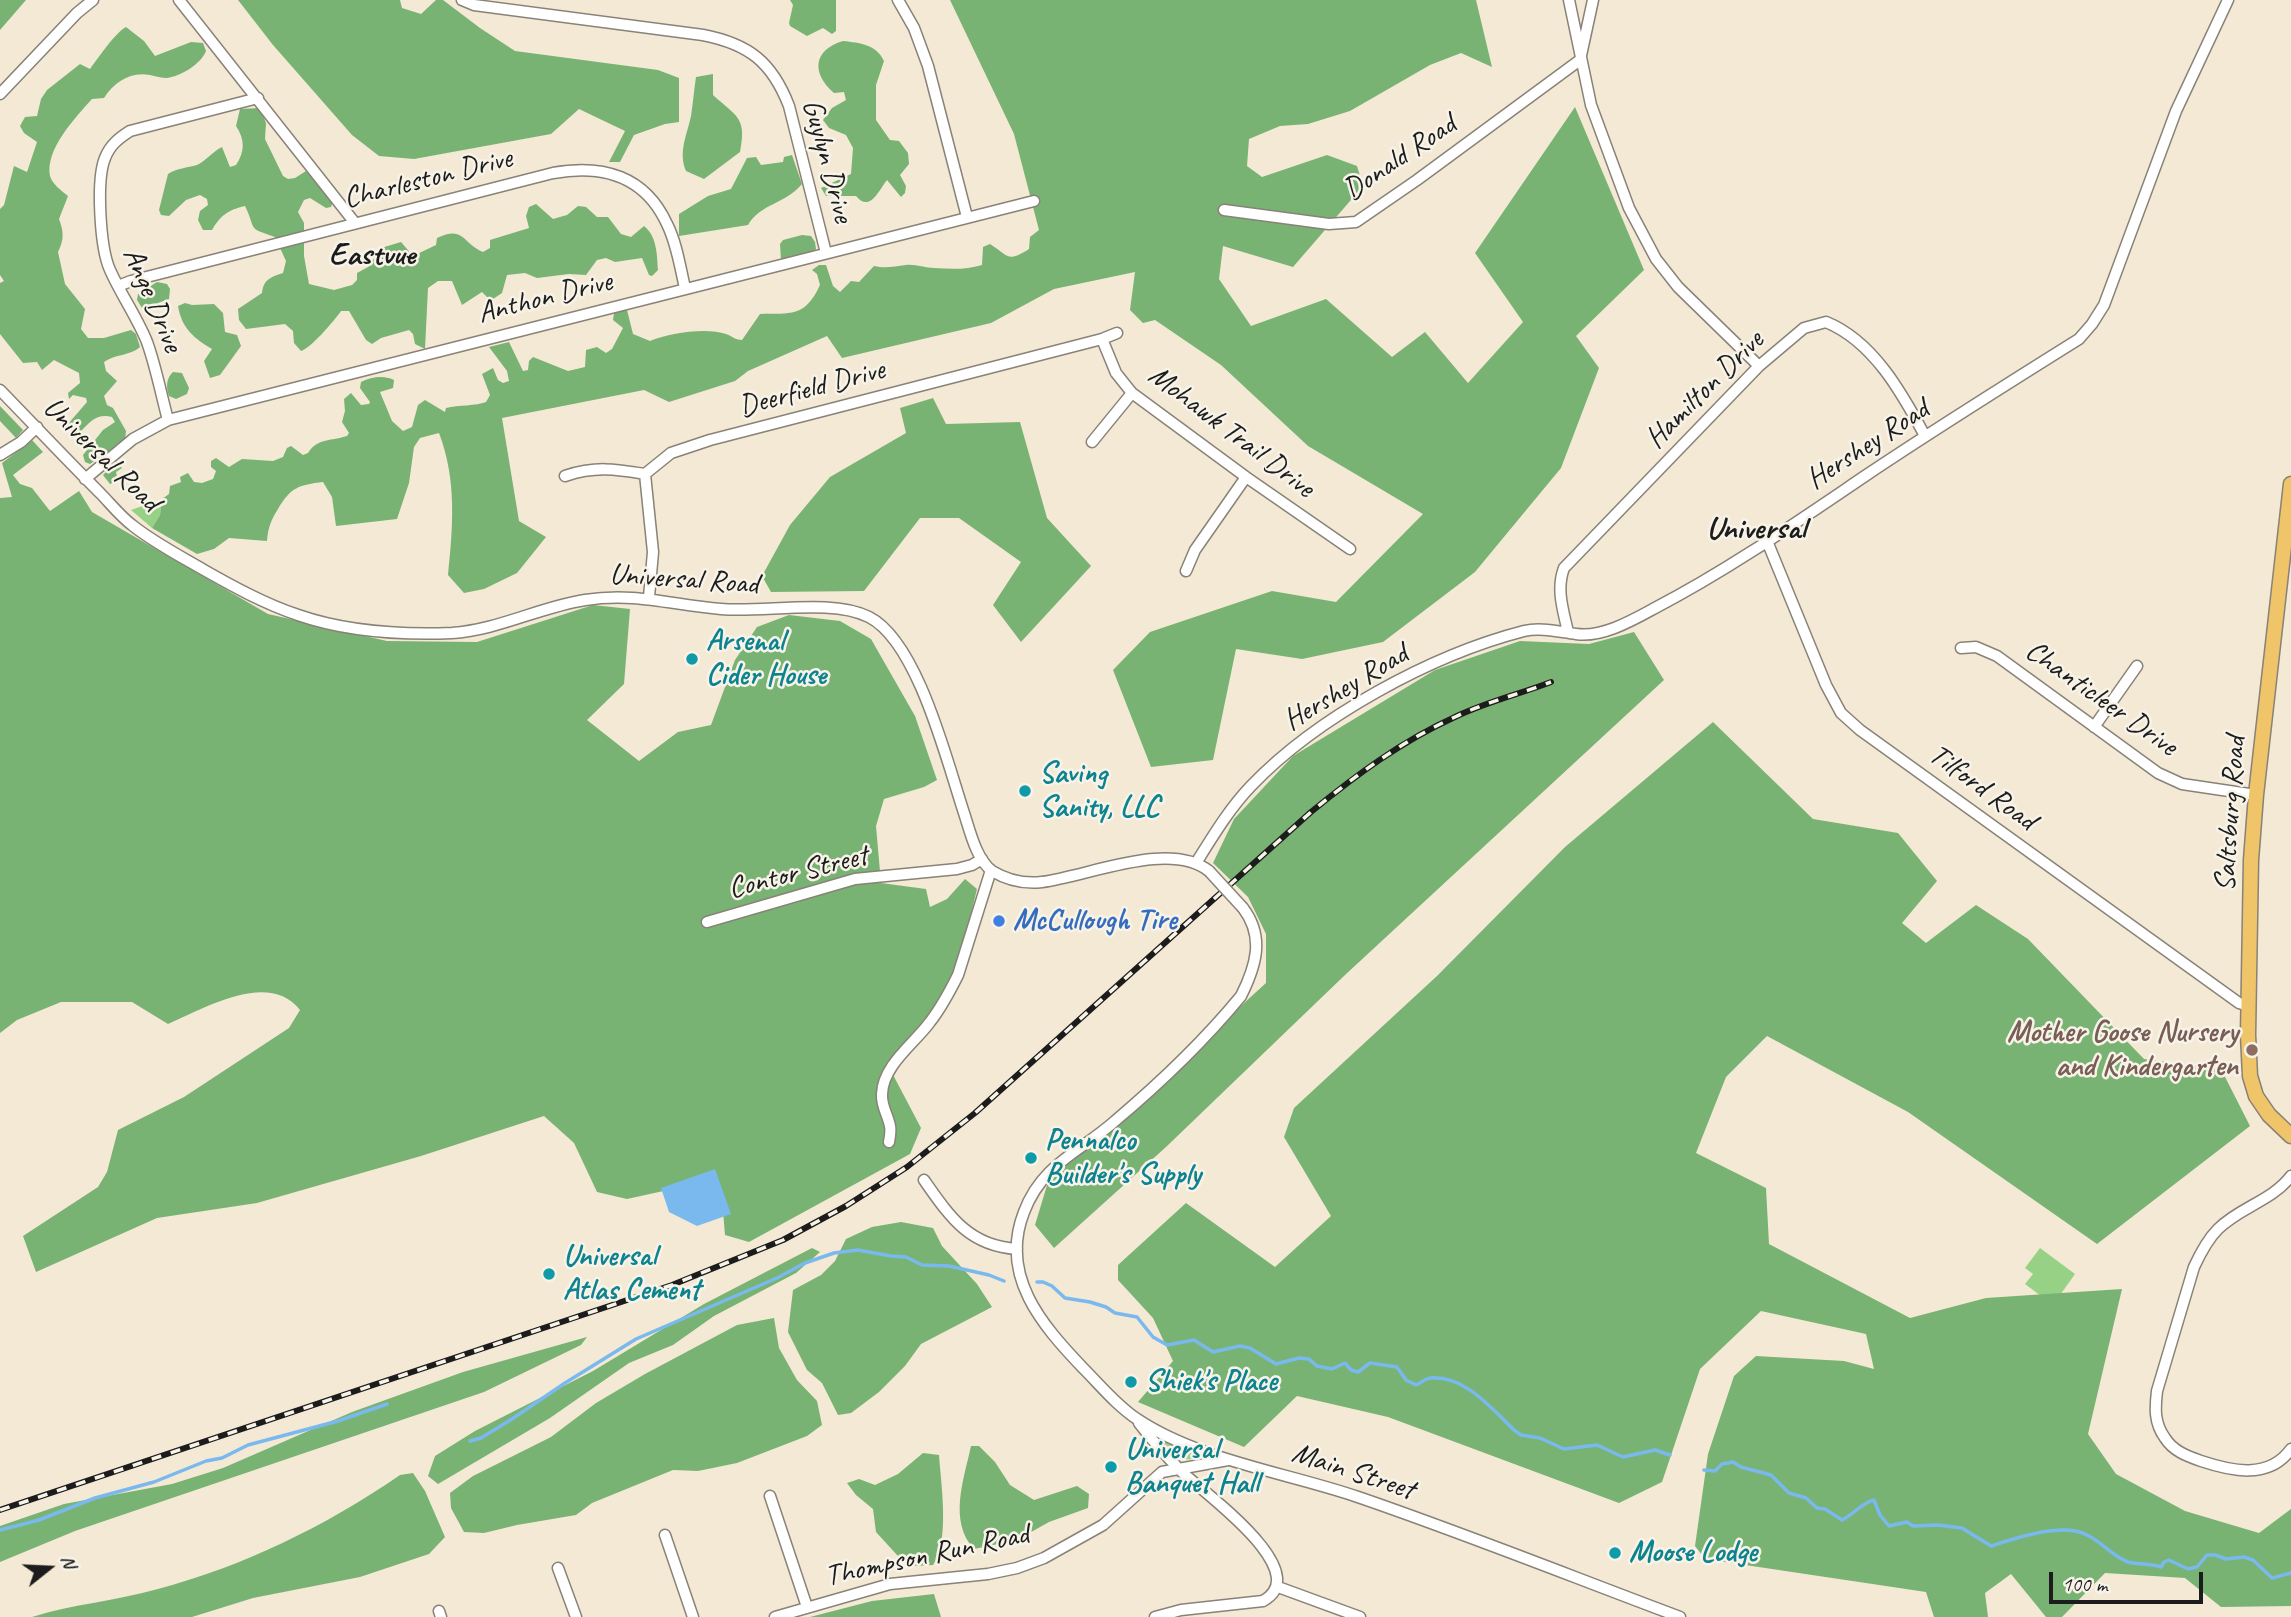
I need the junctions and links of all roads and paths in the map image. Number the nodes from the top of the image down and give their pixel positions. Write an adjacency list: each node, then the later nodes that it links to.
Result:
1 (93, 0): 9 (street)
2 (179, 0): 10 (street)
3 (462, 0): 15 (street, Guylyn Drive)
4 (898, 0): 13 (street)
5 (1570, 0): 8 (street)
6 (1593, 0): 8 (street)
7 (2228, 0): 25 (street, Hershey Road)
8 (1580, 60): 12 (street, Donald Road); 20 (street)
9 (0, 94)
10 (258, 97): 14 (street); 16 (street, Ange Drive)
11 (1034, 201): 13 (street, Anthon Drive)
12 (1224, 210)
13 (967, 217): 15 (street, Anthon Drive)
14 (355, 223): 16 (street, Charleston Drive); 17 (street, Charleston Drive)
15 (826, 253): 17 (street, Anthon Drive)
16 (118, 286): 23 (street, Ange Drive)
17 (685, 288): 23 (street, Anthon Drive)
18 (1117, 333): 19 (street, Deerfield Drive)
19 (1102, 339): 22 (street, Mohawk Trail Drive); 28 (street, Deerfield Drive)
20 (1759, 366): 25 (street, Hamilton Drive); 37 (street, Hamilton Drive)
21 (0, 390): 24 (street, Universal Road)
22 (1132, 393): 26 (street); 30 (street, Mohawk Trail Drive)
23 (168, 420): 31 (street, Anthon Drive)
24 (37, 427): 27 (street); 31 (street, Universal Road)
25 (1925, 436): 33 (street, Hershey Road)
26 (1092, 442)
27 (0, 455)
28 (645, 474): 29 (street); 36 (street)
29 (565, 476)
30 (1246, 477): 34 (street, Mohawk Trail Drive); 35 (street)
31 (85, 479): 36 (street, Universal Road)
32 (2291, 484): 41 (main road, Saltsburg Road)
33 (1767, 541): 37 (street, Hershey Road); 46 (street, Tilford Road)
34 (1350, 549)
35 (1186, 571)
36 (649, 597): 42 (street, Universal Road)
37 (1569, 632): 43 (street, Hershey Road)
38 (1961, 648): 40 (street, Chanticleer Drive)
39 (2137, 666): 40 (street)
40 (2094, 727): 41 (street, Chanticleer Drive)
41 (2256, 795): 46 (main road, Saltsburg Road)
42 (982, 859): 44 (street, Universal Road); 45 (street, Contor Street)
43 (1196, 863): 44 (street); 51 (street, Main Street, bridge)
44 (991, 870): 48 (street)
45 (707, 922)
46 (2249, 1006): 47 (main road, Saltsburg Road)
47 (2291, 1136)
48 (889, 1142)
49 (2291, 1176): 53 (street)
50 (925, 1180): 51 (street)
51 (1017, 1249): 52 (street, Main Street)
52 (1135, 1418): 54 (street, Main Street); 55 (street)
53 (2291, 1449)
54 (1230, 1459): 55 (street, Thompson Run Road); 66 (street, Main Street)
55 (1178, 1468): 59 (street); 60 (street, Thompson Run Road)
56 (770, 1496): 60 (street)
57 (665, 1535): 62 (street)
58 (558, 1567): 61 (street)
59 (1278, 1587): 64 (street); 65 (street)
60 (807, 1607): 63 (street, Thompson Run Road)
61 (576, 1617)
62 (693, 1617)
63 (775, 1617)
64 (1155, 1617)
65 (1360, 1617)
66 (1680, 1617)

